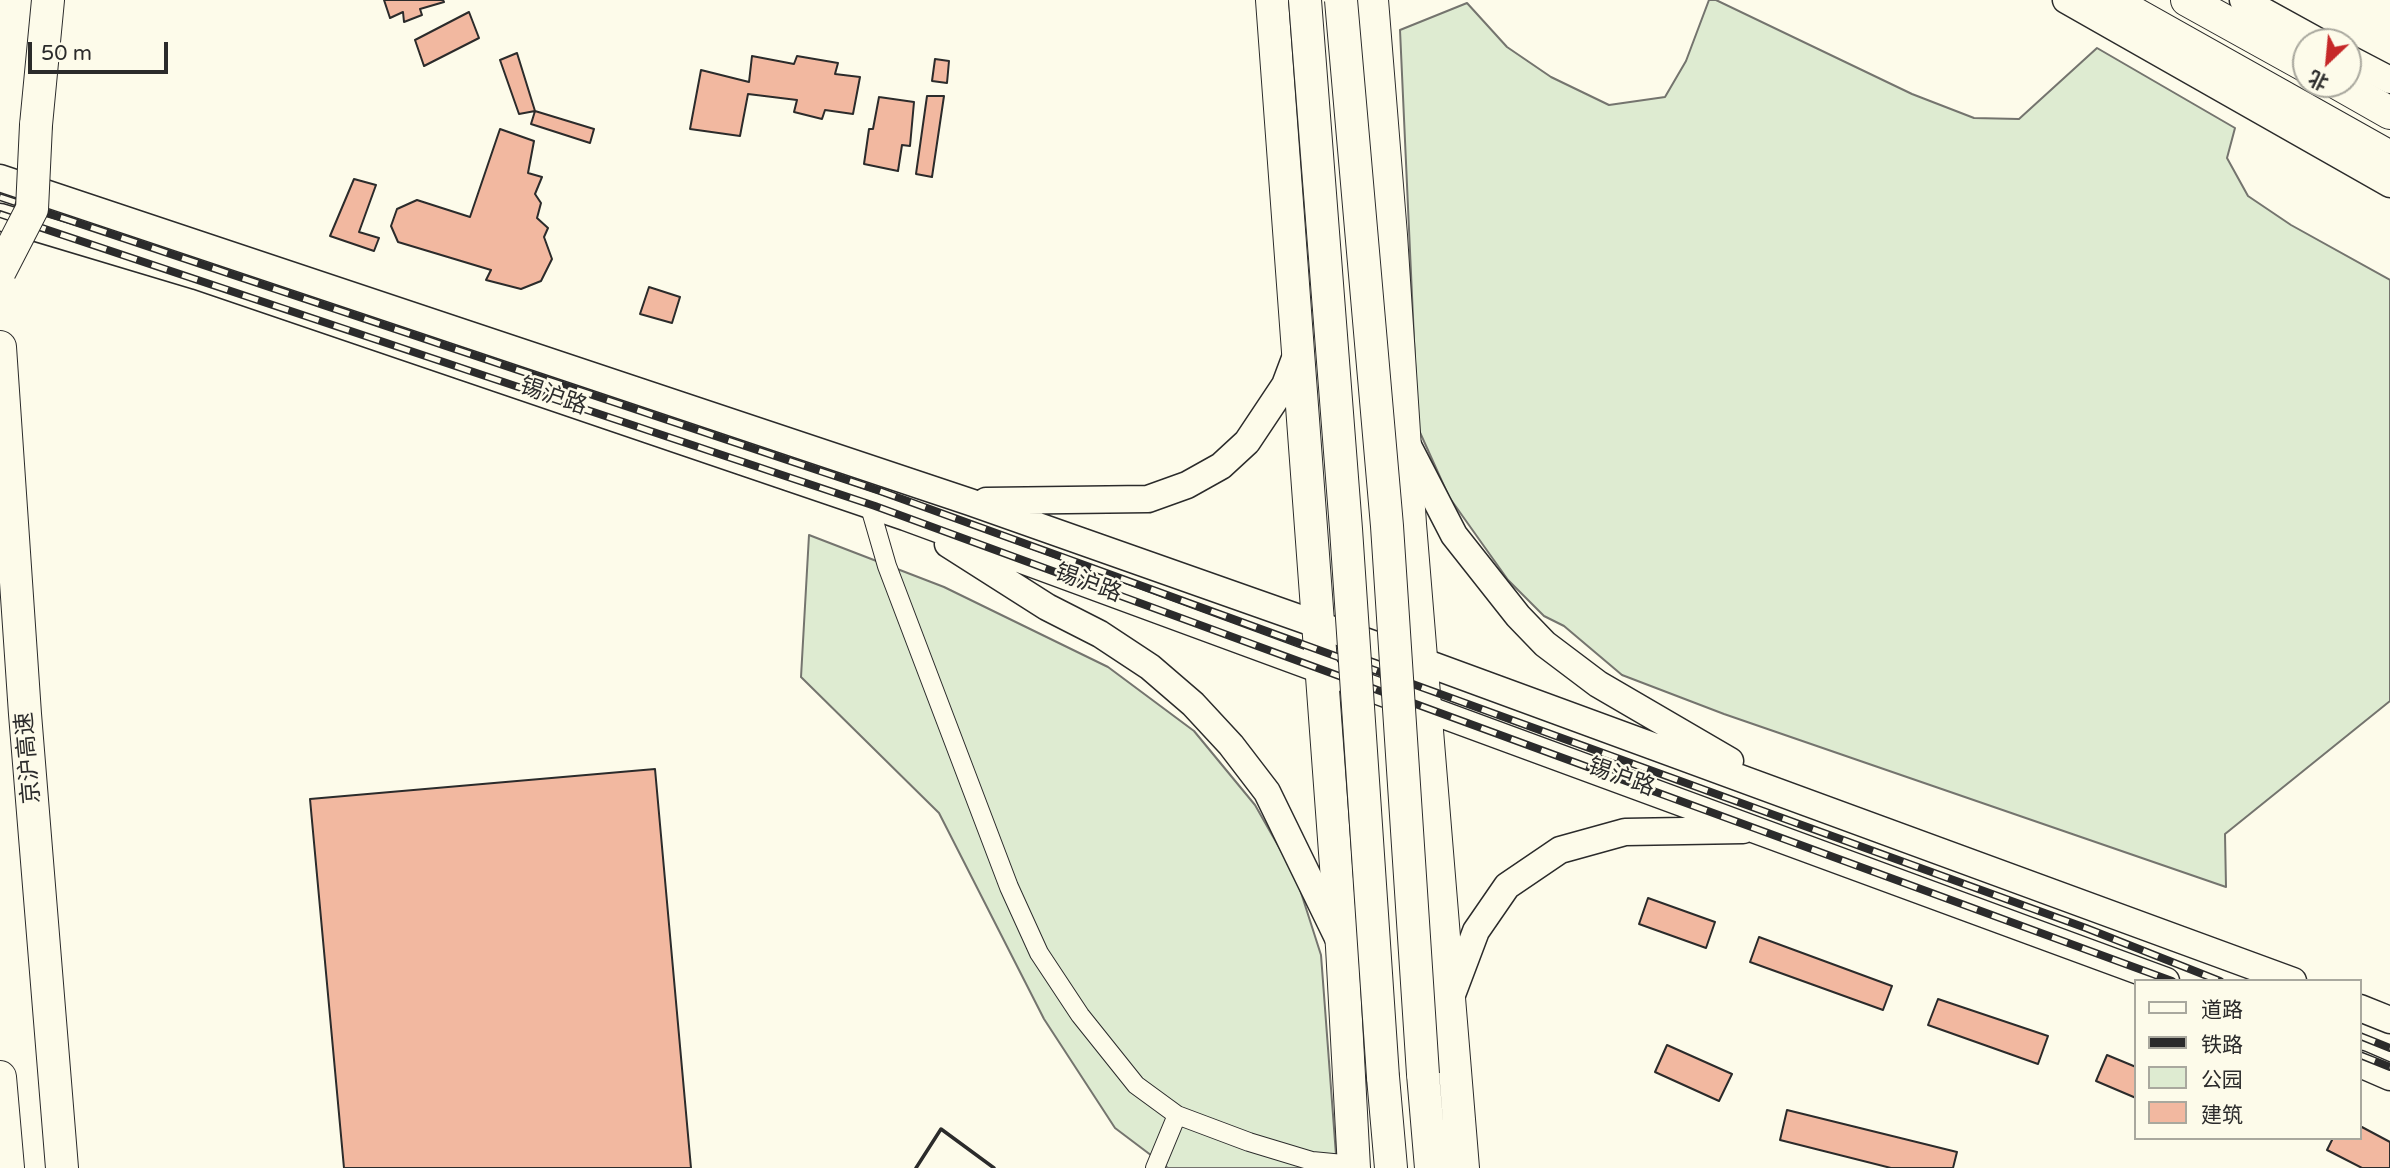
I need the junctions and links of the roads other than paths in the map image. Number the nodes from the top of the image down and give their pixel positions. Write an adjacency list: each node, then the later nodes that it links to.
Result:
1 (48, 0): 23 (highway, bridge)
2 (1272, 0): 25 (highway)
3 (1305, 0): 50 (highway, bridge)
4 (1341, 0): 51 (highway, bridge)
5 (1372, 0): 26 (highway)
6 (2066, 0): 15 (main road)
7 (2105, 0): 15 (highway)
8 (2187, 0): 10 (highway)
9 (2243, 0): 10 (main road)
10 (2262, 26): 11 (main road); 12 (highway)
11 (2292, 34)
12 (2292, 53)
13 (2362, 76): 14 (main road)
14 (2390, 80)
15 (2233, 82): 18 (highway)
16 (2362, 86): 17 (highway)
17 (2390, 113)
18 (2326, 134): 19 (highway); 21 (main road)
19 (2390, 157)
20 (0, 177): 27 (main road, 锡沪路)
21 (2390, 184)
22 (0, 217): 28 (main road, 锡沪路)
23 (0, 271)
24 (0, 348): 48 (highway, 京沪高速)
25 (1298, 351): 27 (main road); 30 (highway)
26 (1404, 439): 31 (highway); 34 (main road)
27 (970, 502): 30 (main road, 锡沪路)
28 (869, 504): 29 (main road, 锡沪路); 45 (street)
29 (905, 517): 32 (main road, 锡沪路); 36 (main road)
30 (1317, 626): 31 (main road, 锡沪路); 32 (highway)
31 (1421, 661): 33 (highway); 34 (main road, 锡沪路)
32 (1321, 670): 33 (main road, 锡沪路); 36 (highway)
33 (1426, 707): 35 (main road, 锡沪路); 39 (highway)
34 (1782, 792): 38 (main road)
35 (1760, 829): 37 (main road, 锡沪路); 39 (main road)
36 (1342, 947): 46 (highway)
37 (2161, 979)
38 (2289, 979)
39 (1448, 1005): 52 (highway)
40 (2362, 1009): 41 (main road)
41 (2390, 1020)
42 (2362, 1065): 44 (main road)
43 (0, 1077): 47 (highway)
44 (2390, 1077)
45 (1177, 1115): 46 (street); 49 (street)
46 (1354, 1167)
47 (8, 1168)
48 (62, 1168)
49 (1155, 1168)
50 (1391, 1168)
51 (1431, 1168)
52 (1463, 1168)

